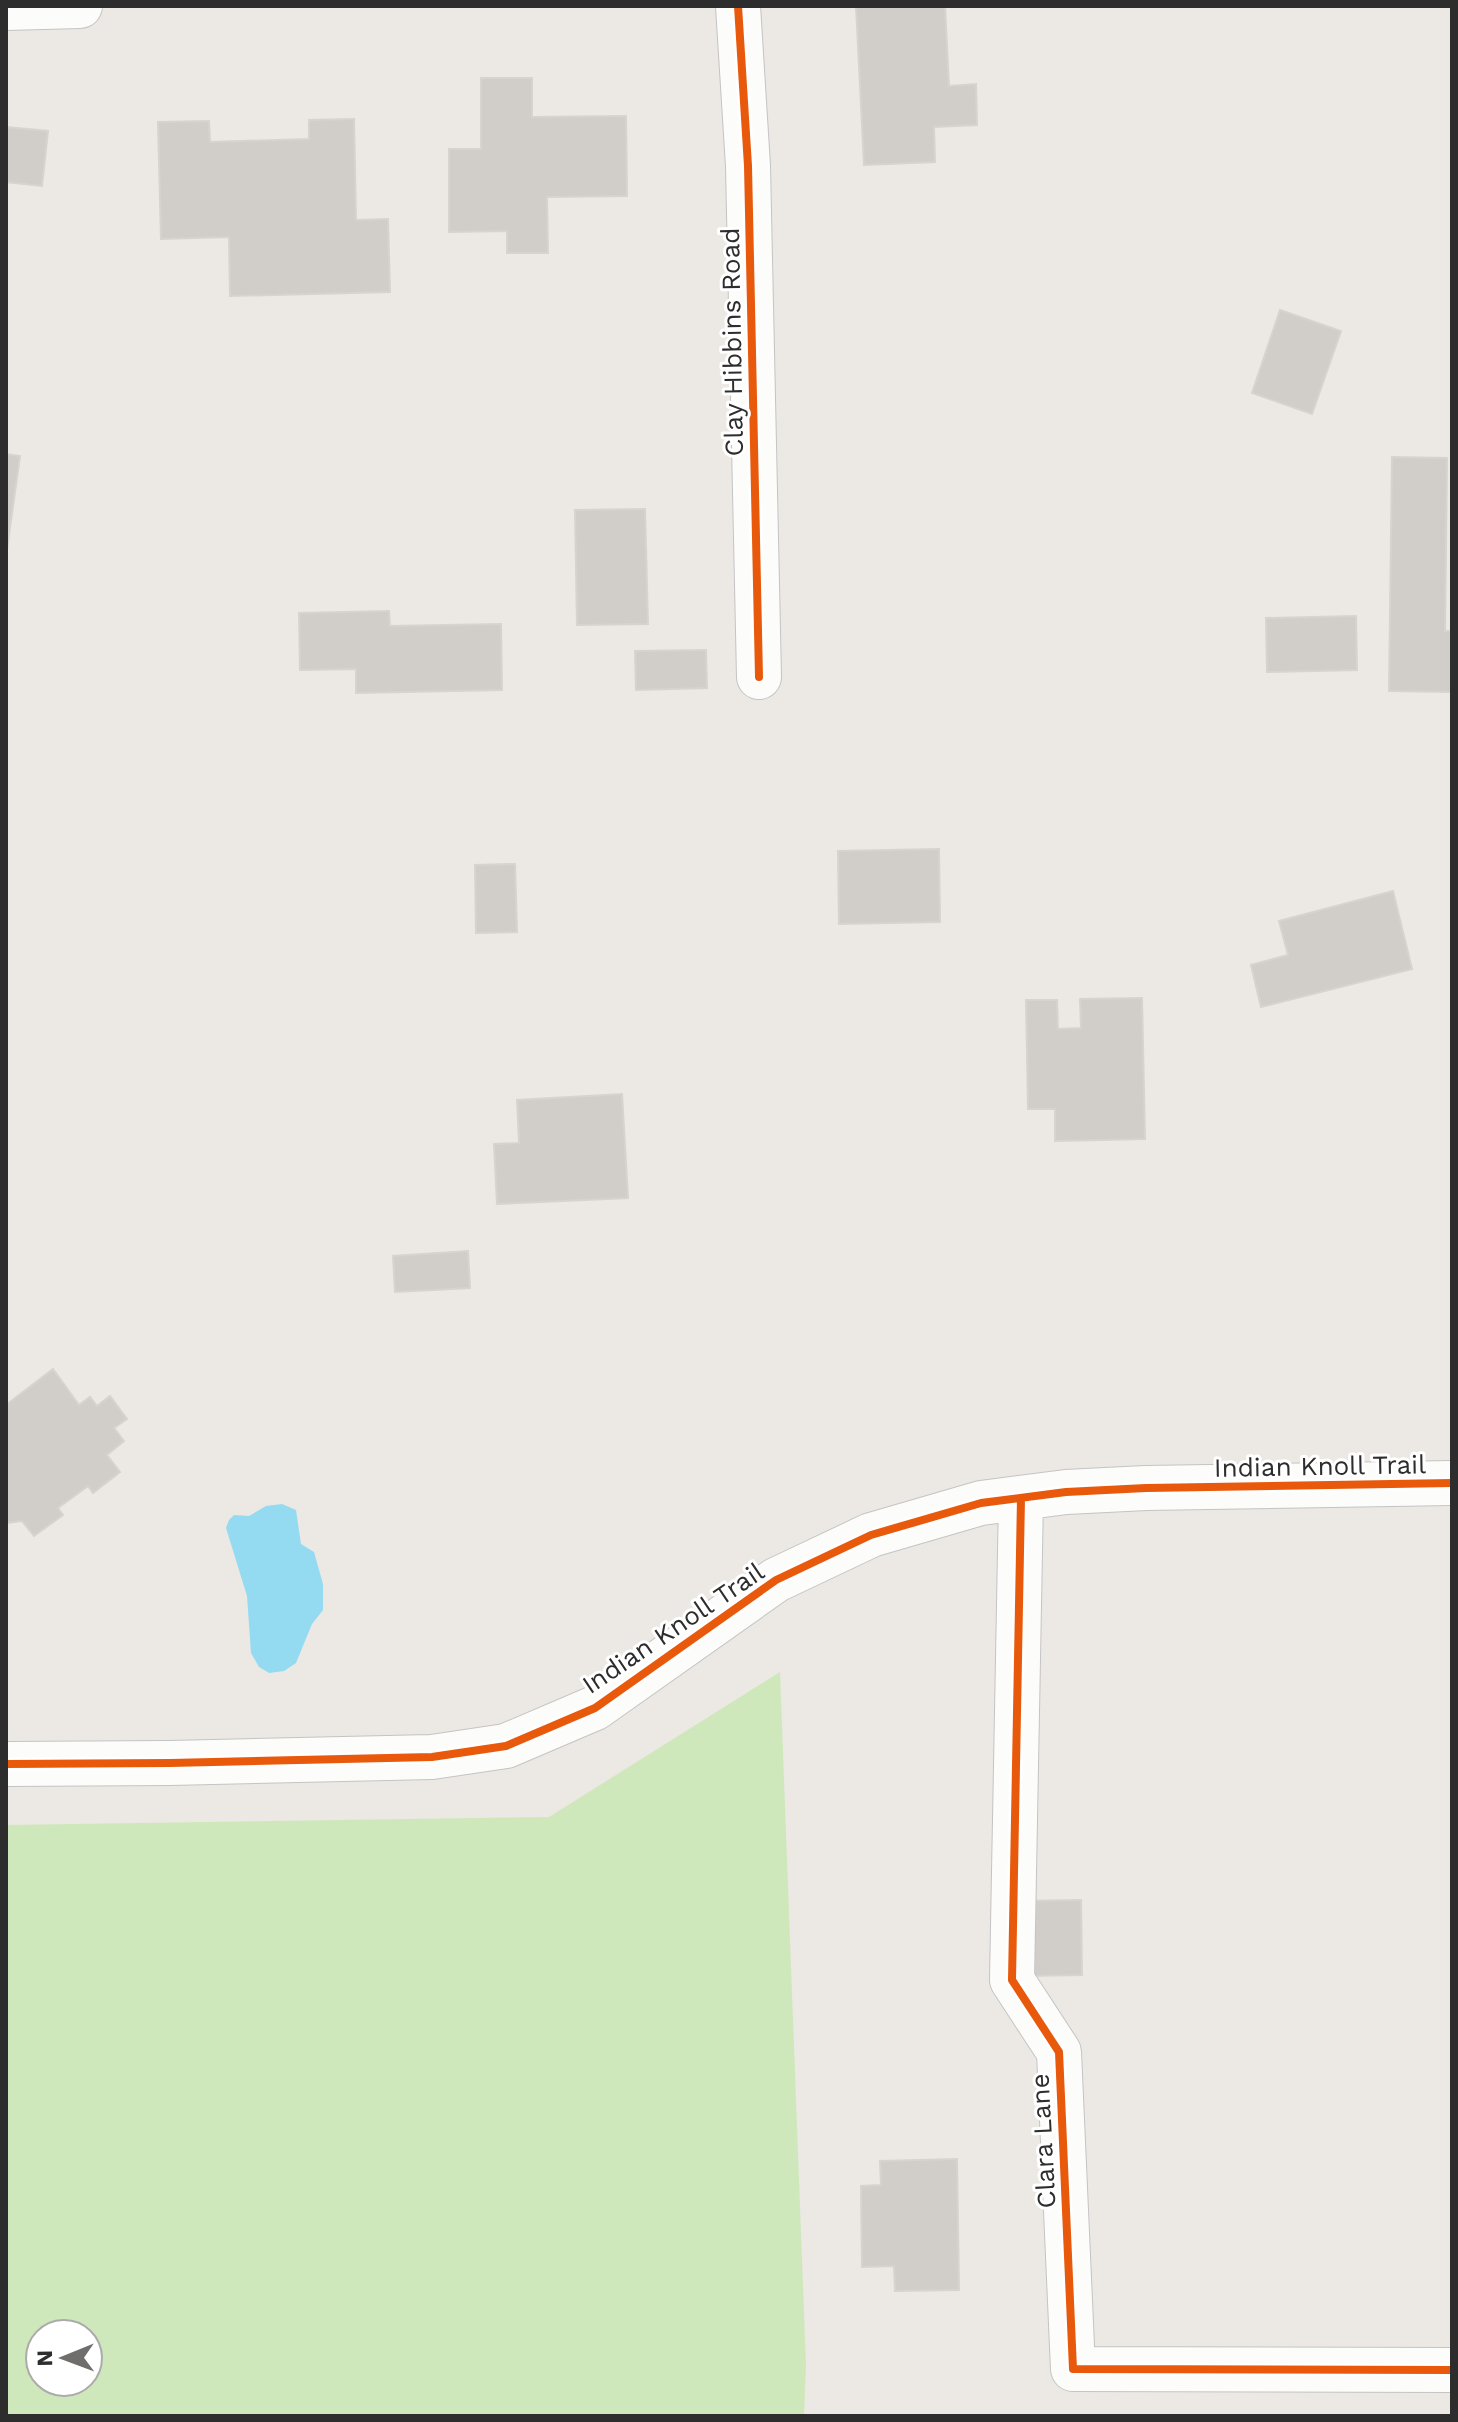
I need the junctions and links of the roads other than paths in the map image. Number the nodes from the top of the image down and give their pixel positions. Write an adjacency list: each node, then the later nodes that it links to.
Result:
1 (80, 6): 3 (street)
2 (738, 6): 4 (street, Clay Hibbins Road)
3 (6, 8)
4 (759, 677)
5 (1452, 1483): 6 (street, Indian Knoll Trail)
6 (1021, 1498): 7 (street, Indian Knoll Trail); 8 (street, Clara Lane)
7 (6, 1764)
8 (1452, 2370)

